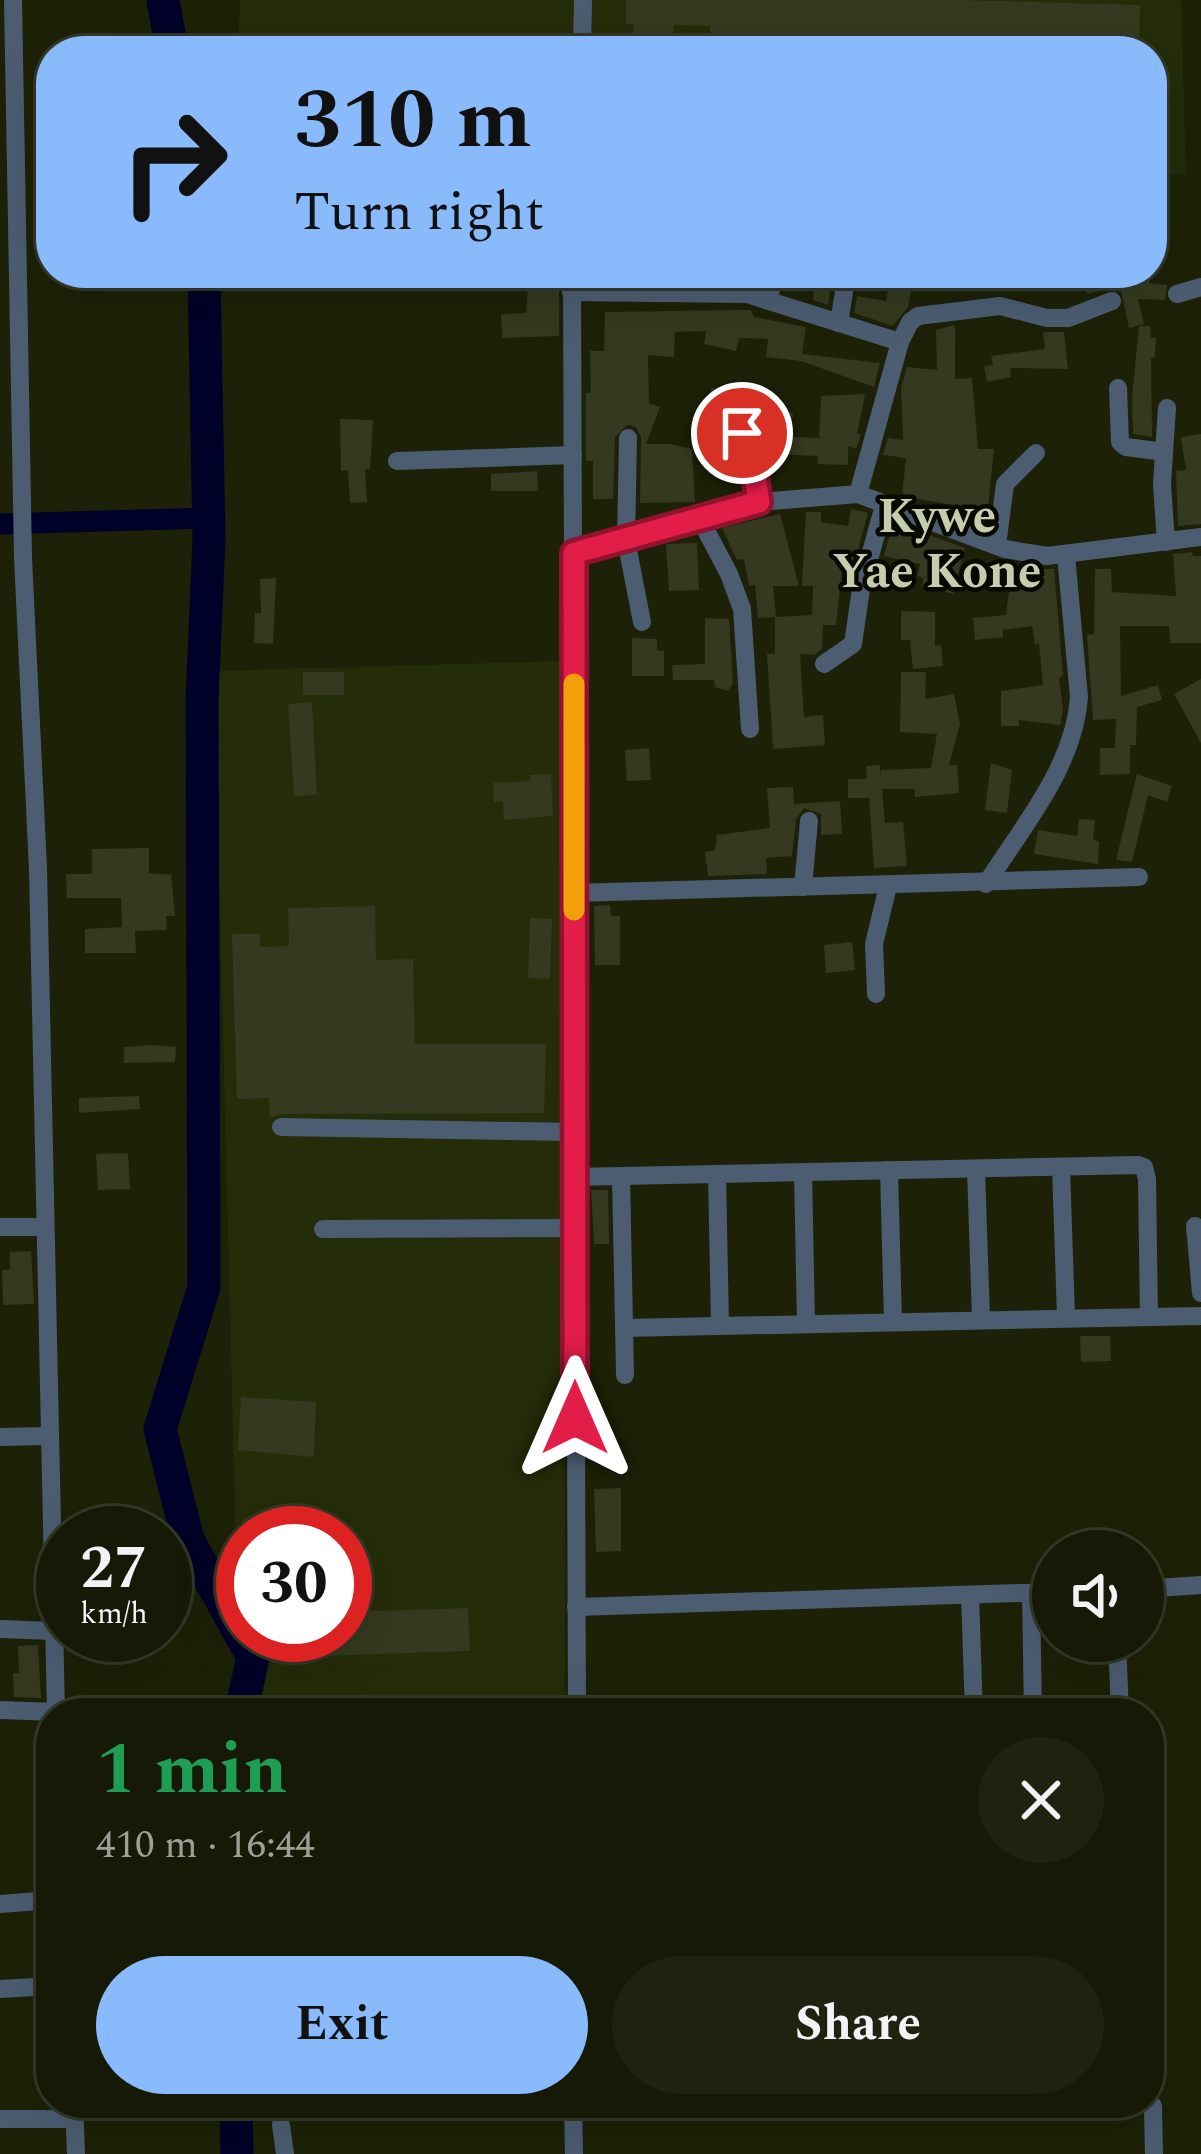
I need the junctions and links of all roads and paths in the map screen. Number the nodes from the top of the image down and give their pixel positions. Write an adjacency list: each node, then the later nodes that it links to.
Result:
1 (13, 0): 55 (street)
2 (583, 0): 3 (street)
3 (583, 36)
4 (1201, 287): 11 (street)
5 (571, 288): 22 (street)
6 (585, 288): 10 (street)
7 (603, 288): 10 (street)
8 (771, 288): 12 (street)
9 (845, 288): 14 (street)
10 (602, 294): 12 (street)
11 (1177, 294)
12 (770, 301): 14 (street)
13 (1112, 301): 15 (street)
14 (839, 323): 15 (street)
15 (900, 341): 24 (street)
16 (1118, 388): 20 (street)
17 (1167, 408): 20 (street)
18 (708, 423): 25 (street)
19 (628, 438): 29 (street)
20 (1164, 452): 30 (street)
21 (1036, 454): 31 (street)
22 (573, 455): 23 (street); 32 (street)
23 (397, 461)
24 (858, 494): 25 (street); 26 (street)
25 (759, 502): 27 (street)
26 (884, 505): 31 (street); 35 (street)
27 (700, 519): 29 (street); 36 (street)
28 (1201, 537): 30 (street)
29 (626, 540): 32 (street); 34 (street)
30 (1166, 542): 33 (street)
31 (997, 546): 33 (street)
32 (574, 553): 42 (street)
33 (1066, 555): 39 (street)
34 (642, 622)
35 (824, 664)
36 (750, 729)
37 (809, 821): 41 (street)
38 (1139, 877): 39 (street)
39 (986, 884): 40 (street)
40 (888, 886): 41 (street); 43 (street)
41 (802, 887): 42 (street)
42 (574, 893): 45 (street)
43 (876, 994)
44 (281, 1127): 45 (street)
45 (574, 1132): 52 (street)
46 (1061, 1167): 47 (street); 60 (street); 61 (street)
47 (976, 1168): 48 (street); 62 (street)
48 (890, 1171): 49 (street); 63 (street)
49 (803, 1172): 50 (street); 64 (street)
50 (717, 1174): 51 (street); 65 (street)
51 (622, 1176): 52 (street); 66 (street)
52 (574, 1177): 57 (street)
53 (1195, 1226): 58 (street)
54 (0, 1227): 55 (street)
55 (44, 1227): 68 (street)
56 (323, 1228): 57 (street)
57 (574, 1228): 75 (street)
58 (1201, 1293)
59 (1201, 1316): 61 (street)
60 (1066, 1317): 61 (street); 62 (street)
61 (1149, 1317)
62 (981, 1319): 63 (street)
63 (893, 1321): 64 (street)
64 (806, 1323): 65 (street)
65 (720, 1325): 66 (street)
66 (625, 1328): 67 (street)
67 (626, 1375)
68 (49, 1436): 69 (street); 70 (street)
69 (0, 1438)
70 (50, 1506)
71 (1201, 1585): 72 (street)
72 (1164, 1588)
73 (1031, 1593): 74 (street); 83 (street)
74 (970, 1595): 75 (street); 82 (street)
75 (576, 1607): 81 (street)
76 (0, 1629): 77 (street)
77 (36, 1630)
78 (54, 1662): 80 (street)
79 (1118, 1662): 84 (street)
80 (55, 1698)
81 (577, 1698)
82 (973, 1698)
83 (1033, 1698)
84 (1119, 1698)
85 (0, 1710): 86 (street)
86 (36, 1711)
87 (36, 1901): 88 (street)
88 (0, 1904)
89 (36, 1987): 90 (street)
90 (0, 1989)
91 (36, 2115): 95 (street)
92 (75, 2118): 97 (street)
93 (573, 2118): 99 (street)
94 (1153, 2118): 100 (street)
95 (0, 2119)
96 (281, 2125): 98 (street)
97 (76, 2154)
98 (285, 2154)
99 (574, 2154)
100 (1154, 2154)

